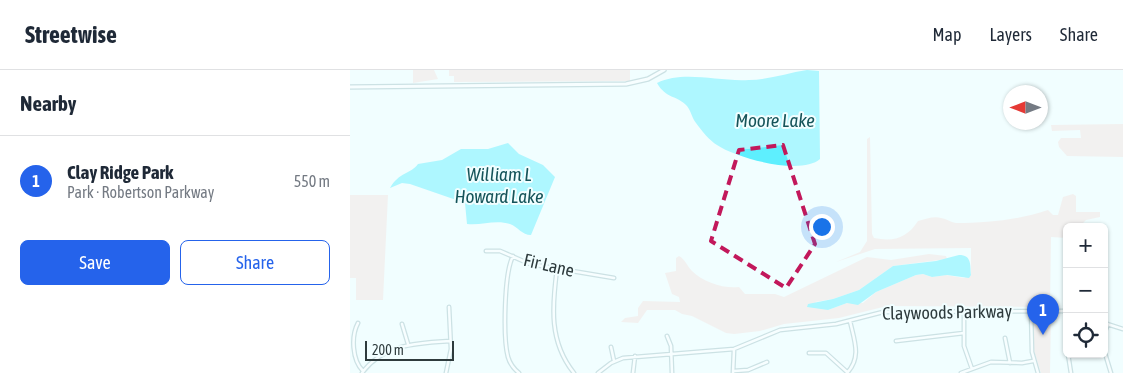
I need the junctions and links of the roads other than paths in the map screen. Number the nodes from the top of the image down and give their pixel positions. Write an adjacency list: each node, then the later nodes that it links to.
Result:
1 (664, 70): 2 (street)
2 (350, 87)
3 (486, 251): 4 (street, Fir Lane)
4 (514, 256): 5 (street, Fir Lane); 37 (street)
5 (557, 269): 6 (street, Fir Lane); 38 (street)
6 (614, 278)
7 (448, 307): 19 (street)
8 (964, 310): 9 (street, Claywoods Parkway); 11 (street, Claywoods Parkway); 16 (street)
9 (1031, 311): 10 (street, Claywoods Parkway); 30 (street)
10 (1063, 312)
11 (850, 320): 23 (street, Claywoods Parkway); 42 (street)
12 (358, 323): 34 (street)
13 (402, 324): 21 (street)
14 (1108, 324): 15 (street)
15 (1123, 329)
16 (964, 333): 20 (street); 33 (street)
17 (667, 336): 24 (street)
18 (1005, 338): 32 (street)
19 (450, 340): 21 (street); 36 (street)
20 (896, 341)
21 (408, 344): 34 (street)
22 (611, 348): 29 (street)
23 (734, 350): 24 (street, Claywoods Parkway); 35 (street)
24 (672, 353): 26 (street, Claywoods Parkway); 41 (street)
25 (809, 353): 42 (street)
26 (635, 356): 29 (street, Claywoods Parkway); 40 (street)
27 (1069, 358): 45 (street)
28 (1106, 358): 46 (street)
29 (614, 361): 39 (street, Claywoods Parkway)
30 (1033, 361): 32 (street); 44 (street)
31 (767, 362): 35 (street)
32 (1010, 362): 33 (street)
33 (972, 369): 43 (street)
34 (363, 372)
35 (733, 372)
36 (446, 373)
37 (519, 373)
38 (574, 373)
39 (598, 373)
40 (633, 373)
41 (672, 373)
42 (847, 373)
43 (961, 373)
44 (1038, 373)
45 (1071, 373)
46 (1111, 373)

